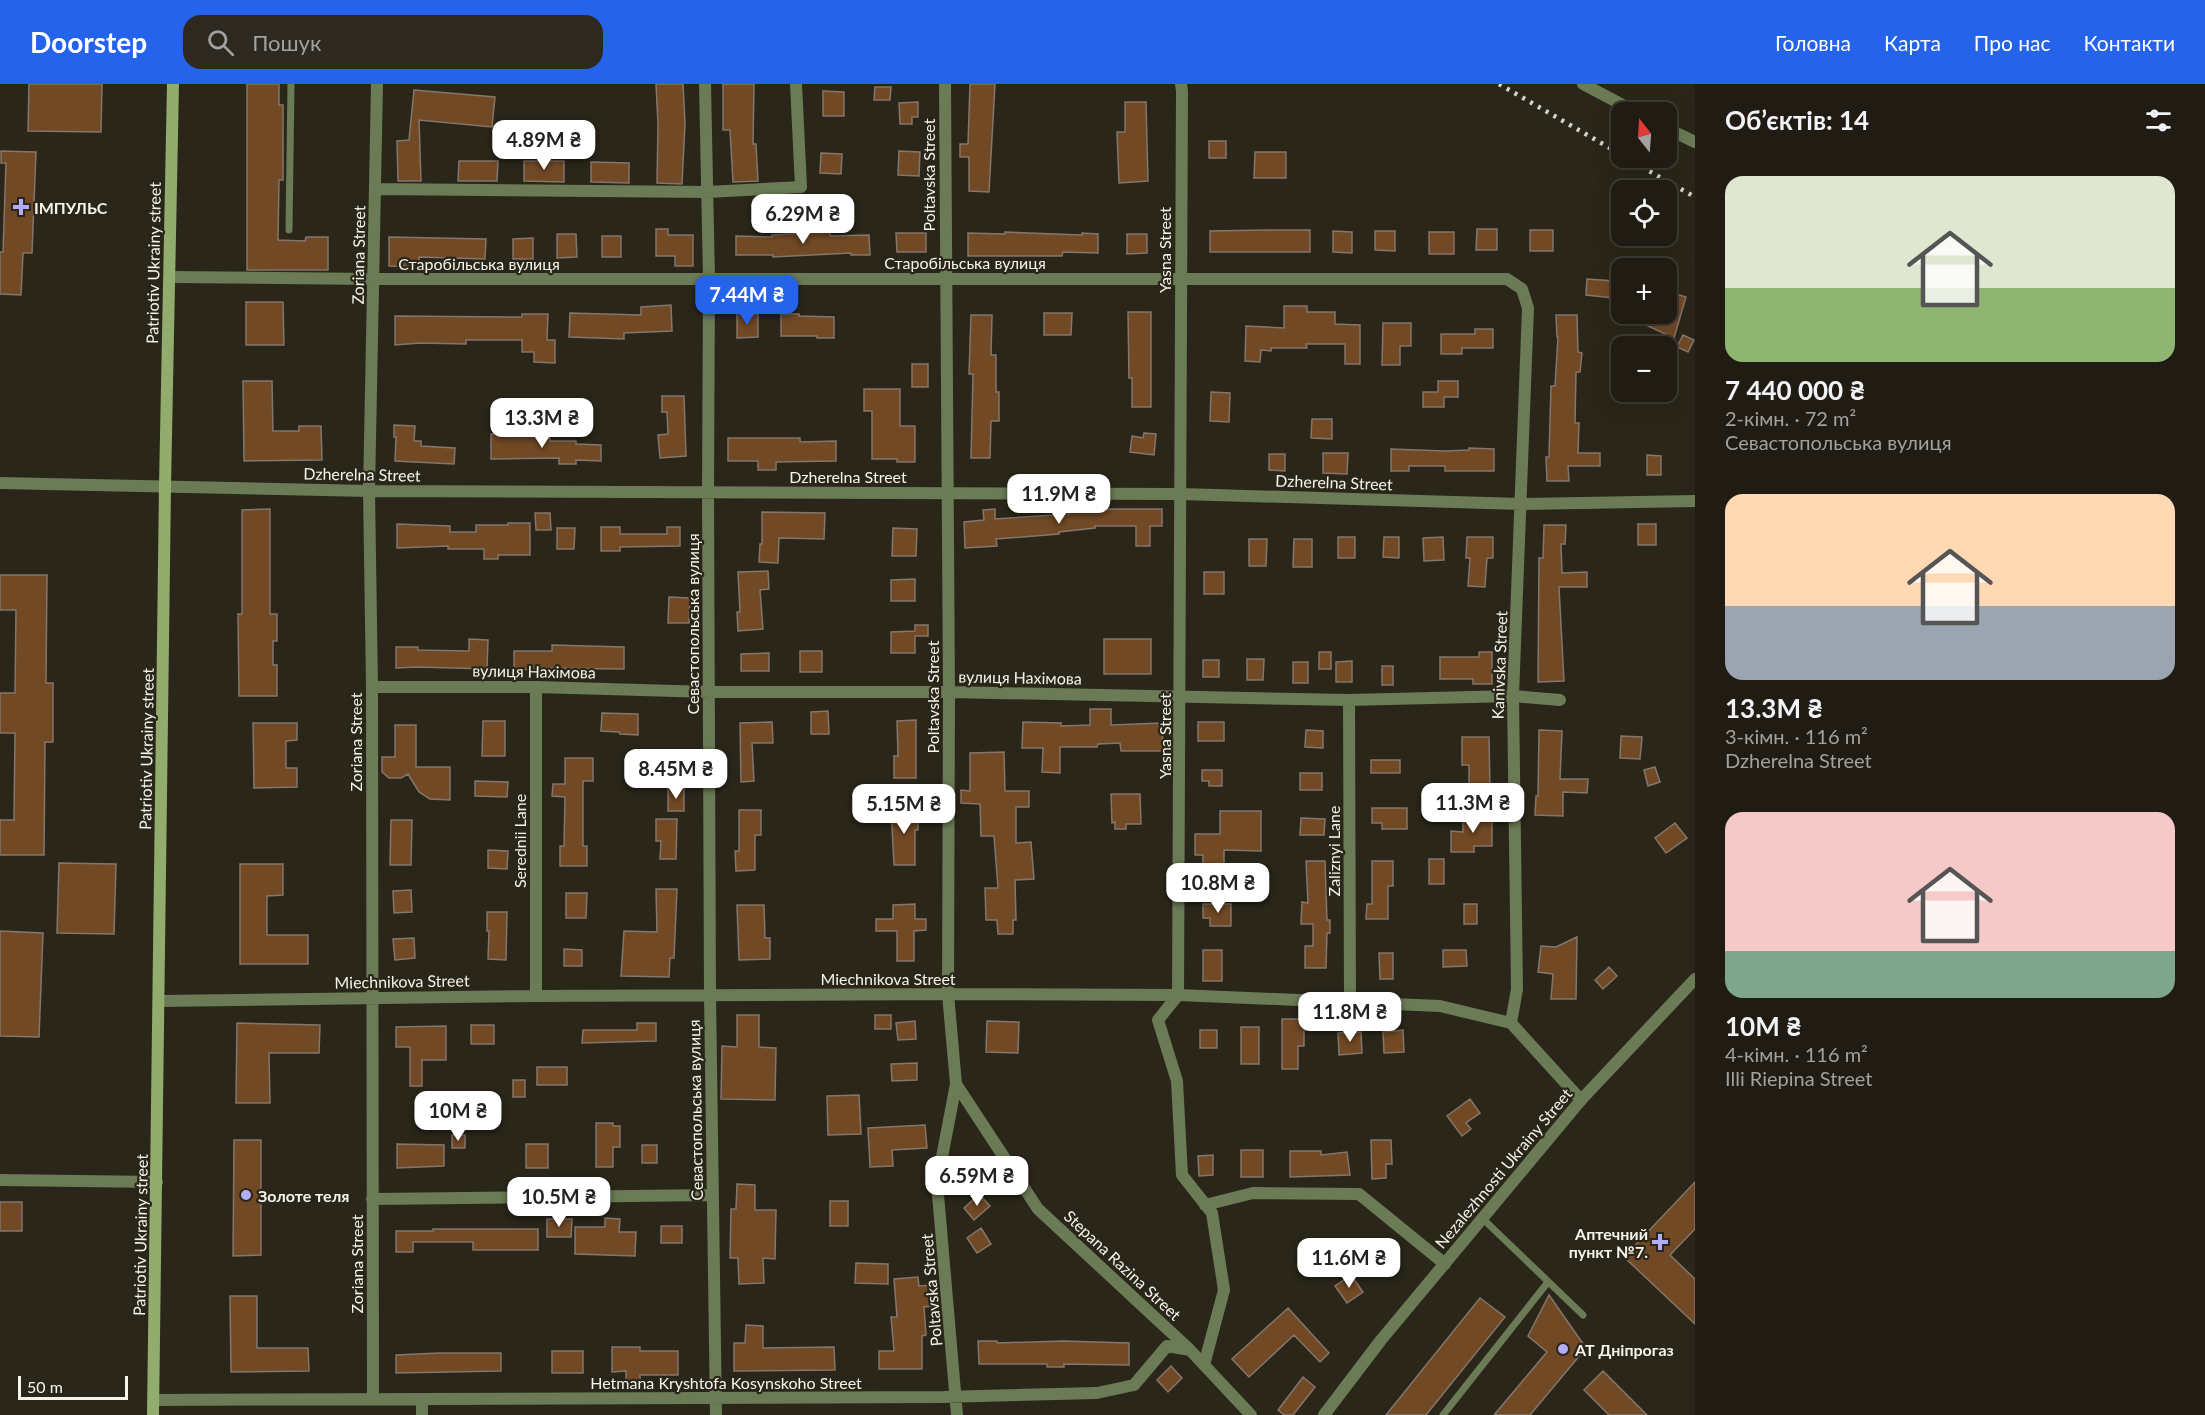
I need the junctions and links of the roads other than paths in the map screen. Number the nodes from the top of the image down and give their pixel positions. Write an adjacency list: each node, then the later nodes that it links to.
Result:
1 (173, 84): 15 (main road, Patriotiv Ukrainy street)
2 (291, 84): 14 (lane)
3 (377, 84): 12 (street, Zoriana Street)
4 (705, 84): 13 (street, Севастопольська вулиця)
5 (796, 84): 13 (street)
6 (945, 84): 16 (street, Poltavska Street)
7 (1181, 84): 19 (street, Yasna Street)
8 (1583, 84): 9 (street)
9 (1617, 102)
10 (1677, 133): 11 (street)
11 (1695, 142)
12 (375, 189): 13 (street); 17 (street, Zoriana Street)
13 (708, 192): 18 (street, Севастопольська вулиця)
14 (289, 230)
15 (170, 277): 17 (street, Старобільська вулиця); 22 (main road, Patriotiv Ukrainy street)
16 (945, 278): 18 (street, Старобільська вулиця); 19 (street, Старобільська вулиця); 25 (street, Poltavska Street)
17 (374, 279): 18 (street, Старобільська вулиця); 23 (street, Zoriana Street)
18 (710, 279): 24 (street, Севастопольська вулиця)
19 (1180, 279): 20 (street, Старобільська вулиця); 26 (street, Yasna Street)
20 (1528, 308): 28 (street, Kanivska Street)
21 (0, 483): 22 (street, Dzherelna Street)
22 (165, 486): 23 (street, Dzherelna Street); 43 (main road, Patriotiv Ukrainy street)
23 (369, 491): 24 (street, Dzherelna Street); 29 (street, Zoriana Street)
24 (708, 492): 25 (street, Dzherelna Street); 31 (street, Севастопольська вулиця)
25 (947, 493): 26 (street, Dzherelna Street); 32 (street, Poltavska Street)
26 (1181, 494): 28 (street, Dzherelna Street); 33 (street, Yasna Street)
27 (1695, 501): 28 (street, Dzherelna Street)
28 (1521, 504): 34 (street, Kanivska Street)
29 (372, 687): 30 (street, вулиця Нахімова); 42 (street, Zoriana Street)
30 (536, 687): 31 (street, вулиця Нахімова); 41 (street, Serednii Lane)
31 (710, 692): 32 (street, вулиця Нахімова); 39 (street, Севастопольська вулиця)
32 (949, 692): 33 (street, вулиця Нахімова); 38 (street, Poltavska Street)
33 (1181, 695): 35 (street, вулиця Нахімова); 40 (street, Yasna Street)
34 (1513, 696): 35 (street, вулиця Нахімова); 36 (street, вулиця Нахімова); 45 (street, Kanivska Street)
35 (1348, 700): 44 (street, Zaliznyi Lane)
36 (1560, 700)
37 (1695, 979): 47 (street, Nezalezhnosti Ukrainy Street)
38 (948, 994): 39 (street, Miechnikova Street); 40 (street, Miechnikova Street); 46 (street, Poltavska Street)
39 (710, 995): 41 (street, Miechnikova Street); 50 (street, Севастопольська вулиця)
40 (1178, 995): 44 (street, Miechnikova Street); 52 (street)
41 (536, 996): 42 (street, Miechnikova Street)
42 (371, 997): 43 (street, Miechnikova Street); 51 (street, Zoriana Street)
43 (159, 1001): 49 (main road, Patriotiv Ukrainy street)
44 (1350, 1001): 45 (street, Miechnikova Street)
45 (1511, 1023): 47 (street)
46 (956, 1084): 57 (street, Stepana Razina Street); 59 (street, Poltavska Street)
47 (1581, 1100): 53 (street, Nezalezhnosti Ukrainy Street)
48 (0, 1180): 49 (street)
49 (157, 1182): 63 (main road, Patriotiv Ukrainy street)
50 (712, 1195): 51 (street); 60 (street, Севастопольська вулиця)
51 (372, 1199): 61 (street, Zoriana Street)
52 (1206, 1205): 54 (street); 58 (street)
53 (1482, 1218): 54 (street, Nezalezhnosti Ukrainy Street); 55 (lane)
54 (1445, 1264): 69 (street, Nezalezhnosti Ukrainy Street)
55 (1548, 1282): 56 (lane); 70 (lane)
56 (1583, 1315)
57 (1190, 1350): 58 (street); 59 (street, Hetmana Kryshtofa Kosynskoho Street)
58 (1204, 1365): 68 (street)
59 (957, 1397): 60 (street, Hetmana Kryshtofa Kosynskoho Street); 67 (street, Poltavska Street)
60 (716, 1398): 62 (street, Hetmana Kryshtofa Kosynskoho Street); 66 (street, Севастопольська вулиця)
61 (373, 1399): 62 (street, Hetmana Kryshtofa Kosynskoho Street); 63 (street, Hetmana Kryshtofa Kosynskoho Street)
62 (422, 1399): 65 (street)
63 (154, 1400): 64 (main road, Patriotiv Ukrainy street)
64 (153, 1415)
65 (422, 1415)
66 (716, 1415)
67 (957, 1415)
68 (1251, 1415)
69 (1323, 1415)
70 (1443, 1415)

